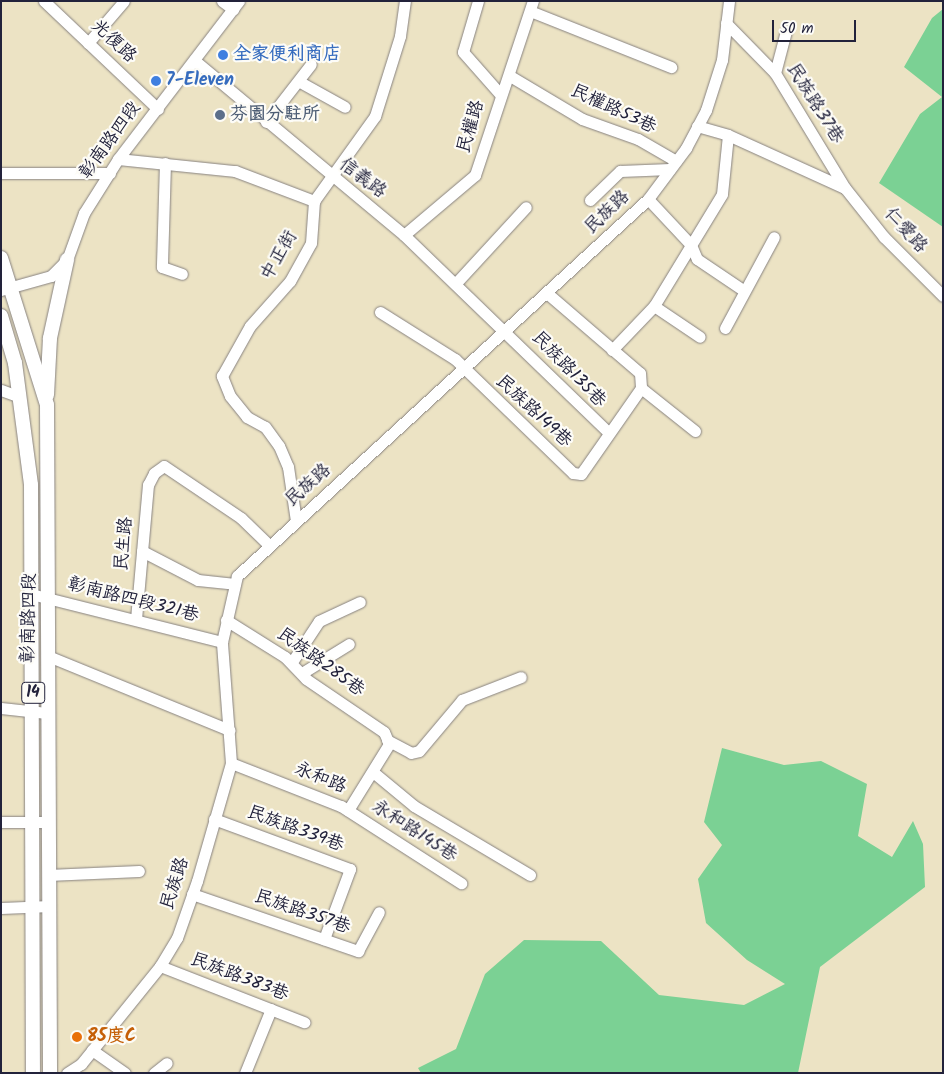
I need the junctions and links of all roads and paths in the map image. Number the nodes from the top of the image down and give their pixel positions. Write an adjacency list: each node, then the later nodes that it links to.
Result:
1 (124, 1): 11 (street)
2 (222, 1): 7 (street)
3 (405, 1): 29 (street)
4 (478, 1): 18 (street)
5 (729, 1): 9 (street, 民族路)
6 (50, 3): 11 (street, 光復路)
7 (236, 5): 12 (street, 彰南路四段)
8 (532, 6): 14 (street); 16 (street, 民權路)
9 (726, 23): 15 (street, 民族路37巷); 22 (street, 民族路)
10 (786, 31): 15 (street)
11 (88, 43): 20 (street, 光復路)
12 (194, 60): 20 (street, 彰南路四段); 21 (street, 信義路)
13 (311, 64): 17 (street)
14 (671, 67)
15 (775, 73): 30 (street, 民族路37巷)
16 (510, 76): 18 (street, 民權路); 26 (street, 民權路53巷)
17 (300, 82): 19 (street); 21 (street)
18 (500, 94): 35 (street, 民權路)
19 (345, 107)
20 (158, 109): 24 (street, 彰南路四段)
21 (266, 122): 29 (street, 信義路)
22 (697, 126): 23 (street); 26 (street, 民族路)
23 (728, 135): 30 (street); 37 (street)
24 (118, 159): 25 (street); 27 (street, 彰南路四段)
25 (165, 163): 33 (street); 40 (street)
26 (673, 165): 31 (street, 民族路); 32 (street)
27 (110, 172): 28 (street); 39 (street, 彰南路四段)
28 (1, 173)
29 (332, 179): 33 (street); 35 (street, 信義路)
30 (845, 188): 45 (street, 仁愛路)
31 (648, 199): 37 (street); 44 (street, 民族路)
32 (590, 200)
33 (314, 201): 60 (street, 中正街)
34 (526, 207): 41 (street)
35 (404, 235): 41 (street, 信義路)
36 (774, 237): 43 (street)
37 (691, 245): 43 (street); 46 (street)
38 (1, 258): 42 (main road, 14)
39 (67, 260): 42 (street, 彰南路四段); 57 (main road)
40 (182, 274)
41 (456, 284): 50 (street, 信義路)
42 (6, 289): 57 (main road, 彰南路四段 / 14)
43 (744, 290): 49 (street)
44 (548, 294): 50 (street, 民族路); 52 (street)
45 (943, 296)
46 (654, 306): 51 (street); 52 (street)
47 (380, 312): 53 (street, 民族路149巷)
48 (1, 316): 56 (main road, 彰南路四段 / 14)
49 (725, 328)
50 (505, 330): 53 (street, 民族路); 58 (street, 民族路135巷)
51 (700, 337)
52 (612, 350): 54 (street)
53 (463, 371): 58 (street, 民族路149巷); 60 (street, 民族路)
54 (641, 388): 58 (street); 59 (street)
55 (1, 390): 56 (street)
56 (20, 397): 64 (main road, 彰南路四段 / 14)
57 (47, 406): 64 (main road, 彰南路四段 / 14)
58 (607, 431)
59 (695, 432)
60 (296, 521): 61 (street, 民族路)
61 (268, 544): 62 (street, 民生路); 63 (street, 民族路)
62 (142, 551): 63 (street); 66 (street, 民生路)
63 (235, 584): 67 (street, 民族路)
64 (42, 596): 66 (street, 彰南路四段321巷); 70 (main road, 彰南路四段 / 14); 75 (main road, 彰南路四段 / 14)
65 (360, 602): 71 (street)
66 (136, 620): 68 (street, 彰南路四段321巷)
67 (226, 620): 68 (street, 民族路); 71 (street, 民族路285巷)
68 (222, 642): 77 (street, 民族路)
69 (349, 644): 72 (street)
70 (48, 656): 76 (main road, 彰南路四段 / 14); 77 (street)
71 (292, 662): 72 (street, 民族路285巷)
72 (302, 673): 78 (street, 民族路285巷)
73 (521, 677): 78 (street)
74 (1, 708): 75 (street)
75 (32, 712): 76 (street); 83 (main road, 彰南路四段 / 14)
76 (48, 713): 85 (main road, 彰南路四段 / 14)
77 (229, 730): 79 (street, 民族路)
78 (387, 740): 80 (street, 永和路)
79 (231, 763): 81 (street, 永和路); 82 (street, 民族路)
80 (373, 772): 81 (street, 永和路); 88 (street)
81 (348, 810): 89 (street, 永和路145巷)
82 (214, 819): 90 (street, 民族路); 95 (street, 民族路339巷)
83 (32, 821): 84 (street); 85 (street); 93 (main road, 彰南路四段 / 14)
84 (1, 822)
85 (48, 822): 87 (main road, 彰南路四段 / 14)
86 (139, 871): 87 (street)
87 (48, 875): 91 (main road, 彰南路四段 / 14)
88 (530, 875)
89 (461, 883)
90 (192, 894): 95 (street, 民族路357巷); 96 (street, 民族路)
91 (50, 906): 93 (street); 102 (main road, 彰南路四段 / 14)
92 (1, 908): 93 (street)
93 (32, 908): 101 (main road, 彰南路四段 / 14)
94 (380, 912): 95 (street, 民族路357巷)
95 (324, 939)
96 (160, 966): 97 (street, 民族路383巷); 99 (street, 民族路)
97 (271, 1009): 98 (street, 民族路383巷); 106 (street)
98 (304, 1022)
99 (92, 1050): 103 (street, 民族路); 104 (street)
100 (166, 1063): 105 (street)
101 (33, 1073)
102 (50, 1073)
103 (67, 1073)
104 (125, 1073)
105 (154, 1073)
106 (245, 1073)

